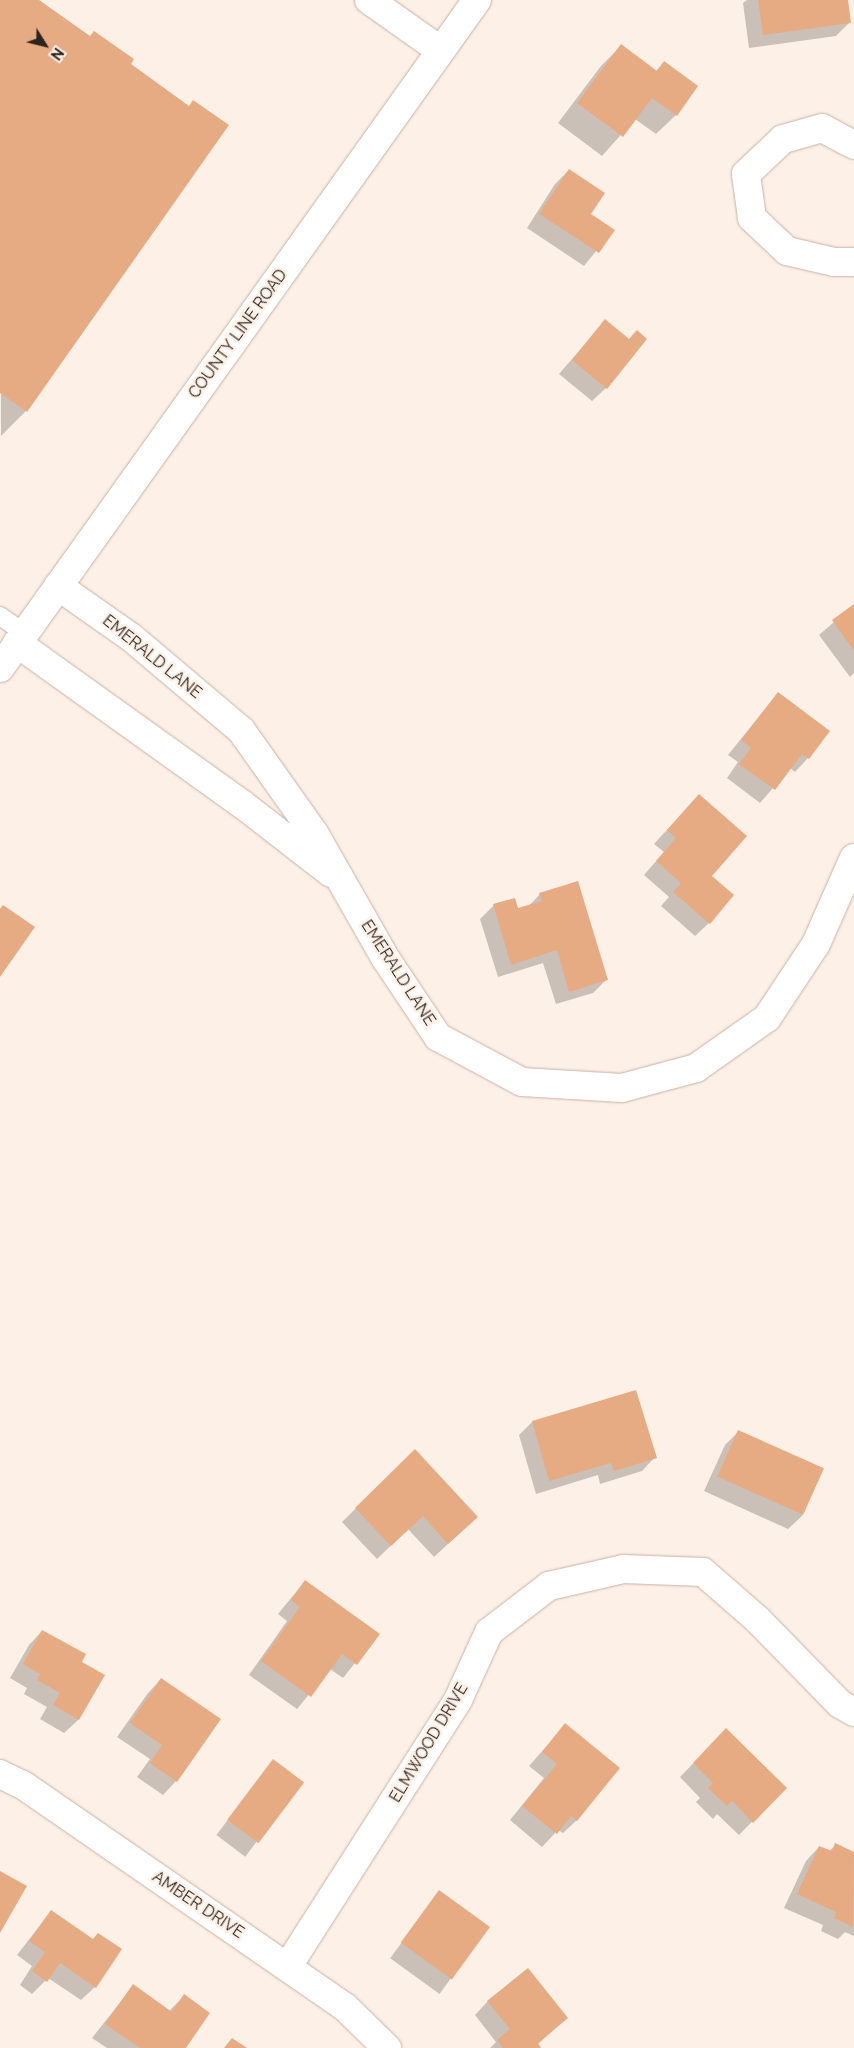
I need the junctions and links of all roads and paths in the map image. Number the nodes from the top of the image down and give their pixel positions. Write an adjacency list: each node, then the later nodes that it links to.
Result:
1 (369, 0): 3 (street)
2 (477, 0): 3 (street, COUNTY LINE ROAD)
3 (440, 50): 6 (street, COUNTY LINE ROAD)
4 (854, 145): 5 (street)
5 (854, 262)
6 (58, 586): 8 (street, COUNTY LINE ROAD); 11 (street, EMERALD LANE)
7 (0, 616): 8 (lane)
8 (21, 638): 9 (street, COUNTY LINE ROAD); 11 (street, EMERALD LANE)
9 (0, 668)
10 (854, 858): 11 (street, EMERALD LANE)
11 (342, 882)
12 (854, 1712): 14 (street, ELMWOOD DRIVE)
13 (0, 1774): 14 (street, AMBER DRIVE)
14 (288, 1966): 15 (street, AMBER DRIVE)
15 (387, 2048)

